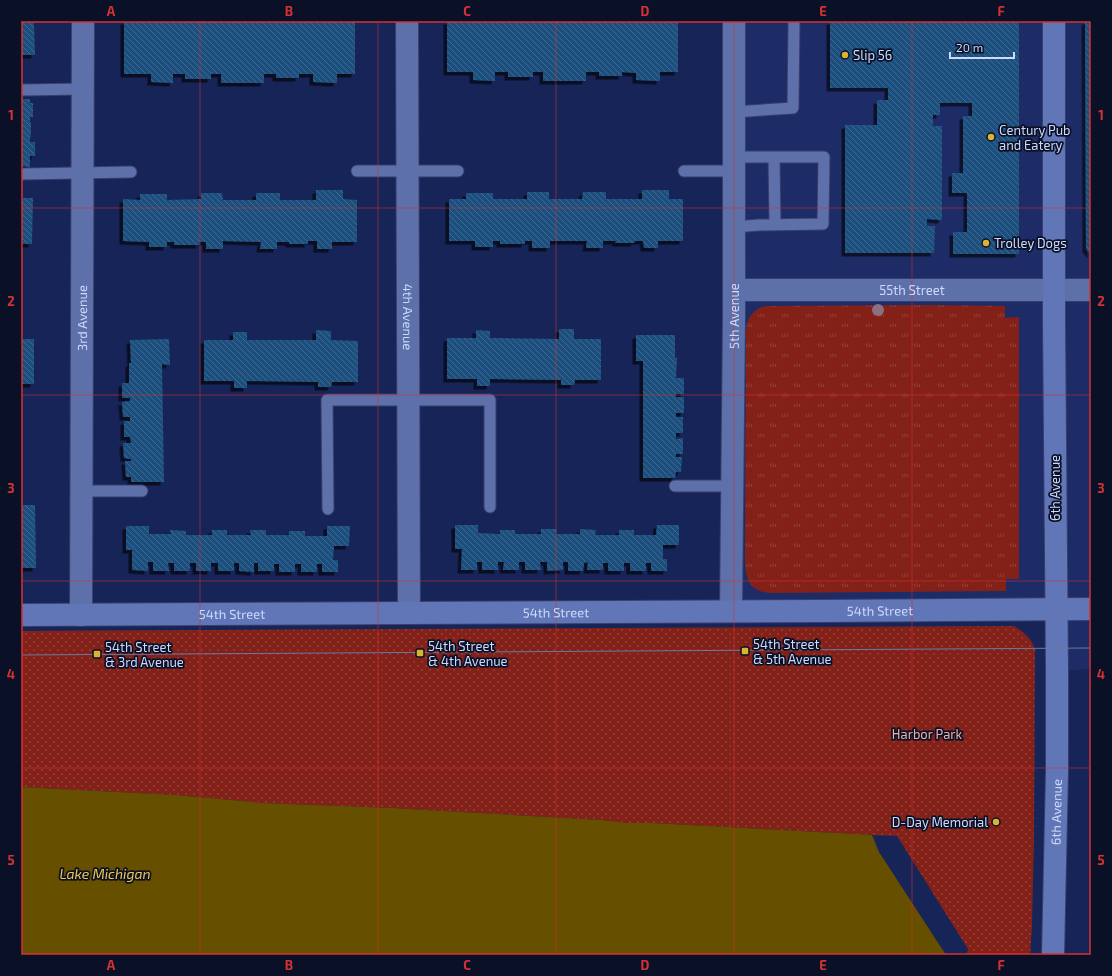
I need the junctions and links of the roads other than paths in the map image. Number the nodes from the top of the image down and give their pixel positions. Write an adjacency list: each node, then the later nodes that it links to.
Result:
1 (83, 21): 6 (street, 3rd Avenue)
2 (407, 21): 12 (street, 4th Avenue)
3 (734, 21): 8 (street, 5th Avenue)
4 (794, 21): 8 (lane)
5 (1054, 21): 21 (street, 6th Avenue)
6 (83, 89): 7 (lane); 17 (street, 3rd Avenue)
7 (21, 90)
8 (734, 112): 10 (street, 5th Avenue)
9 (774, 157): 10 (lane); 18 (lane); 18 (lane)
10 (734, 164): 14 (lane); 19 (street, 5th Avenue)
11 (358, 171): 12 (lane)
12 (408, 171): 13 (lane); 23 (street, 4th Avenue)
13 (458, 171)
14 (684, 171)
15 (131, 172): 17 (lane)
16 (21, 174): 17 (lane)
17 (83, 174): 26 (street, 3rd Avenue)
18 (775, 225): 19 (lane)
19 (734, 227): 20 (street, 5th Avenue)
20 (734, 290): 21 (street, 55th Street); 25 (street, 5th Avenue)
21 (1054, 290): 22 (street, 55th Street); 30 (street, 6th Avenue)
22 (1091, 290)
23 (408, 400): 28 (lane); 29 (lane); 33 (street, 4th Avenue)
24 (675, 486): 25 (lane)
25 (732, 486): 32 (street, 5th Avenue)
26 (82, 491): 27 (lane); 35 (street, 3rd Avenue)
27 (142, 491)
28 (490, 507)
29 (328, 509)
30 (1056, 609): 31 (street, 54th Street); 32 (street, 54th Street); 36 (street, 6th Avenue)
31 (1091, 609)
32 (730, 611): 33 (street, 54th Street)
33 (409, 612): 35 (street, 54th Street)
34 (21, 615): 35 (street, 54th Street)
35 (81, 615)
36 (1053, 955)

